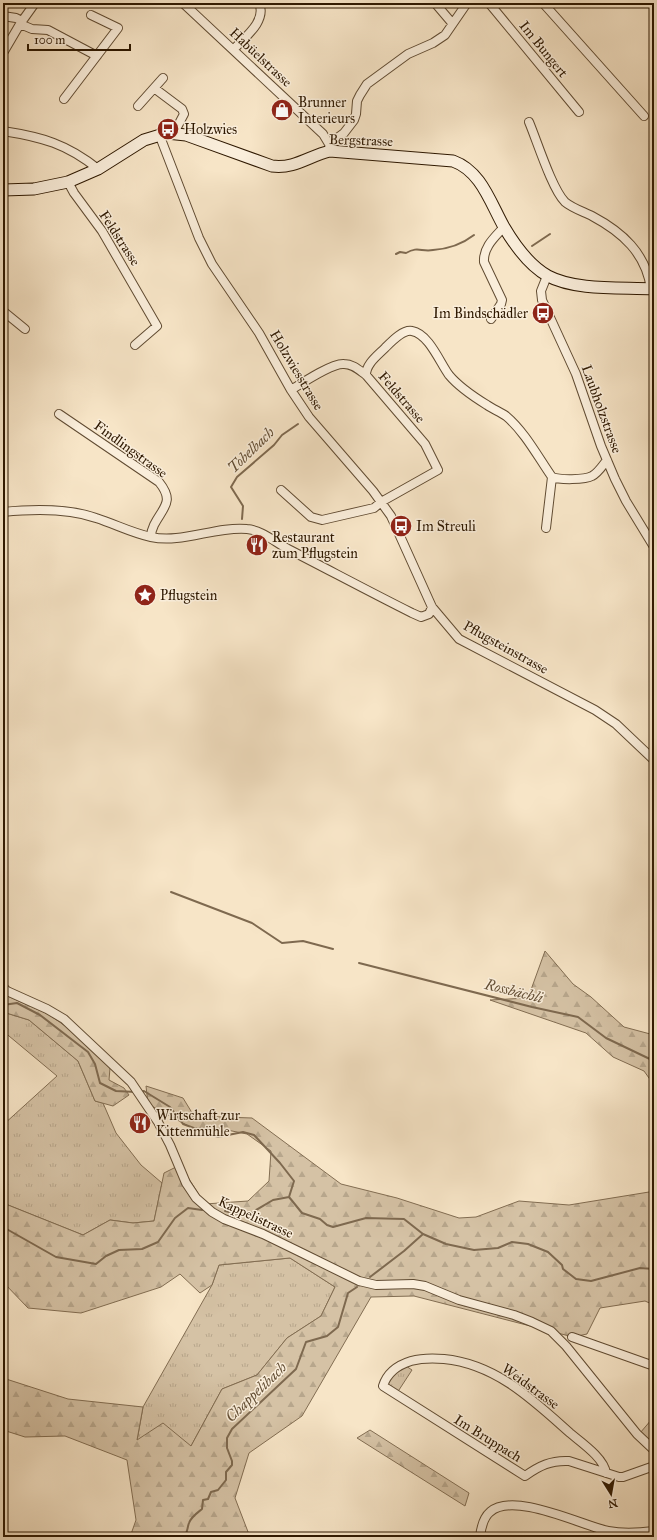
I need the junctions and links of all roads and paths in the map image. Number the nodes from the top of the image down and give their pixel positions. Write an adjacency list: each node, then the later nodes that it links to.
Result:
1 (35, 3): 10 (street)
2 (183, 3): 12 (street, Habüelstrasse)
3 (259, 3): 12 (street)
4 (435, 3): 11 (street)
5 (467, 3): 11 (street)
6 (489, 3): 19 (street, Im Bungert)
7 (543, 3): 20 (street)
8 (91, 15): 14 (street)
9 (3, 16): 10 (street)
10 (21, 22): 13 (street); 14 (street)
11 (452, 23): 25 (street)
12 (234, 50): 25 (street, Habüelstrasse)
13 (3, 54)
14 (97, 56): 17 (street)
15 (163, 78): 16 (street)
16 (154, 88): 18 (street); 23 (street)
17 (64, 99)
18 (138, 106)
19 (579, 112)
20 (644, 116)
21 (529, 122): 31 (street)
22 (3, 131): 26 (street)
23 (174, 133): 24 (street, Bergstrasse); 25 (street, Bergstrasse)
24 (160, 134): 26 (street, Bergstrasse); 37 (street, Holzwiesstrasse)
25 (330, 148): 29 (street, Bergstrasse)
26 (98, 169): 27 (street, Bergstrasse)
27 (68, 182): 28 (street, Bergstrasse); 35 (street, Feldstrasse)
28 (3, 190)
29 (502, 223): 30 (street, Bergstrasse); 33 (street)
30 (548, 276): 31 (street); 39 (street, Laubholzstrasse)
31 (652, 289)
32 (3, 310): 34 (street)
33 (492, 319)
34 (25, 329)
35 (135, 345)
36 (366, 375): 37 (street); 40 (street, Feldstrasse); 42 (street, Feldstrasse)
37 (291, 390): 42 (street, Holzwiesstrasse)
38 (59, 414): 45 (street, Findlingstrasse)
39 (607, 460): 40 (street); 46 (street, Laubholzstrasse)
40 (552, 477): 44 (street)
41 (281, 490): 42 (street)
42 (381, 502): 47 (street, Holzwiesstrasse)
43 (3, 512): 45 (street)
44 (546, 528)
45 (151, 537): 47 (street)
46 (654, 547)
47 (432, 607): 48 (street, Pflugsteinstrasse)
48 (654, 760)
49 (4, 991): 53 (street, Kappelistrasse)
50 (572, 1337): 51 (street)
51 (654, 1366)
52 (383, 1386): 55 (street, Im Bruppach); 55 (street, Weidstrasse)
53 (654, 1450)
54 (654, 1466): 55 (street, Im Bruppach)
55 (606, 1473)
56 (654, 1532): 57 (street)
57 (480, 1537)

